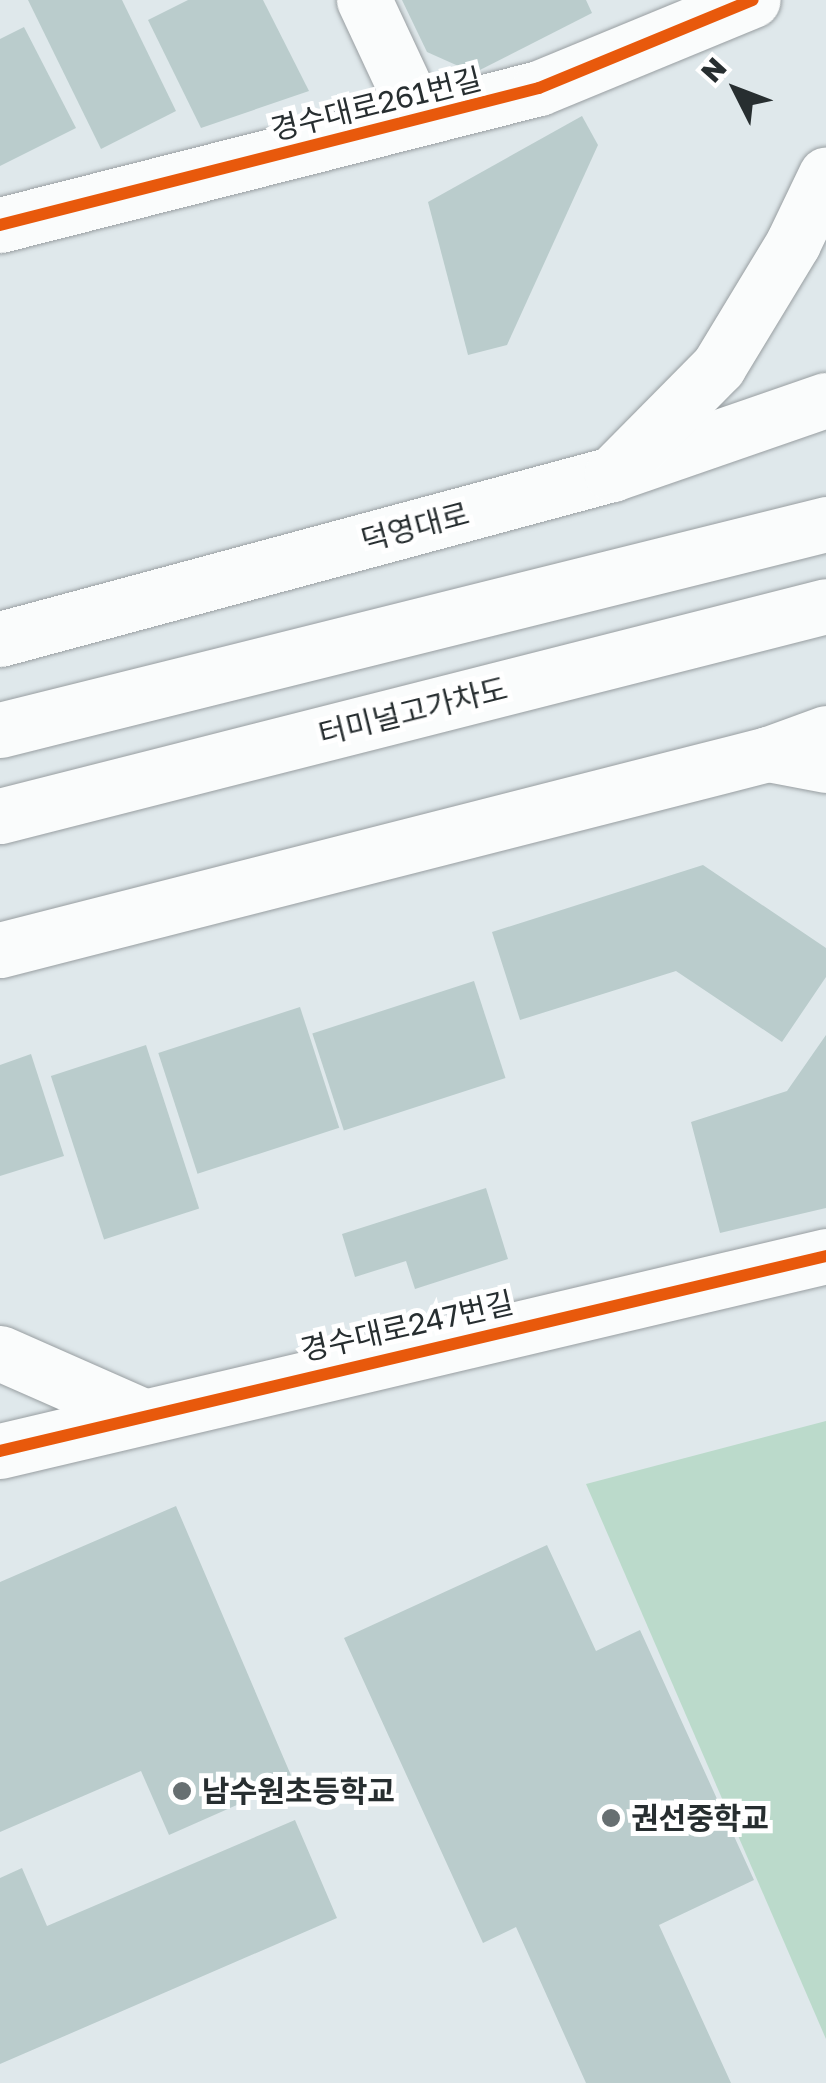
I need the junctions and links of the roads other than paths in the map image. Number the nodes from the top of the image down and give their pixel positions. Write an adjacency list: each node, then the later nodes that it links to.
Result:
1 (364, 0): 3 (main road, 경수대로261번길)
2 (753, 0): 3 (main road, 경수대로261번길)
3 (419, 118): 5 (main road, 경수대로261번길)
4 (826, 174): 7 (main road)
5 (0, 226)
6 (826, 400): 7 (main road, 덕영대로)
7 (612, 474): 10 (main road, 덕영대로)
8 (826, 524): 11 (main road)
9 (826, 606): 15 (main road, 터미널고가차도)
10 (0, 639)
11 (0, 730)
12 (826, 733): 13 (main road)
13 (768, 754): 14 (main road); 16 (main road)
14 (826, 765)
15 (0, 816)
16 (0, 950)
17 (826, 1256): 19 (main road, 경수대로247번길)
18 (0, 1352): 19 (main road)
19 (138, 1414): 20 (main road, 경수대로247번길)
20 (0, 1451)

